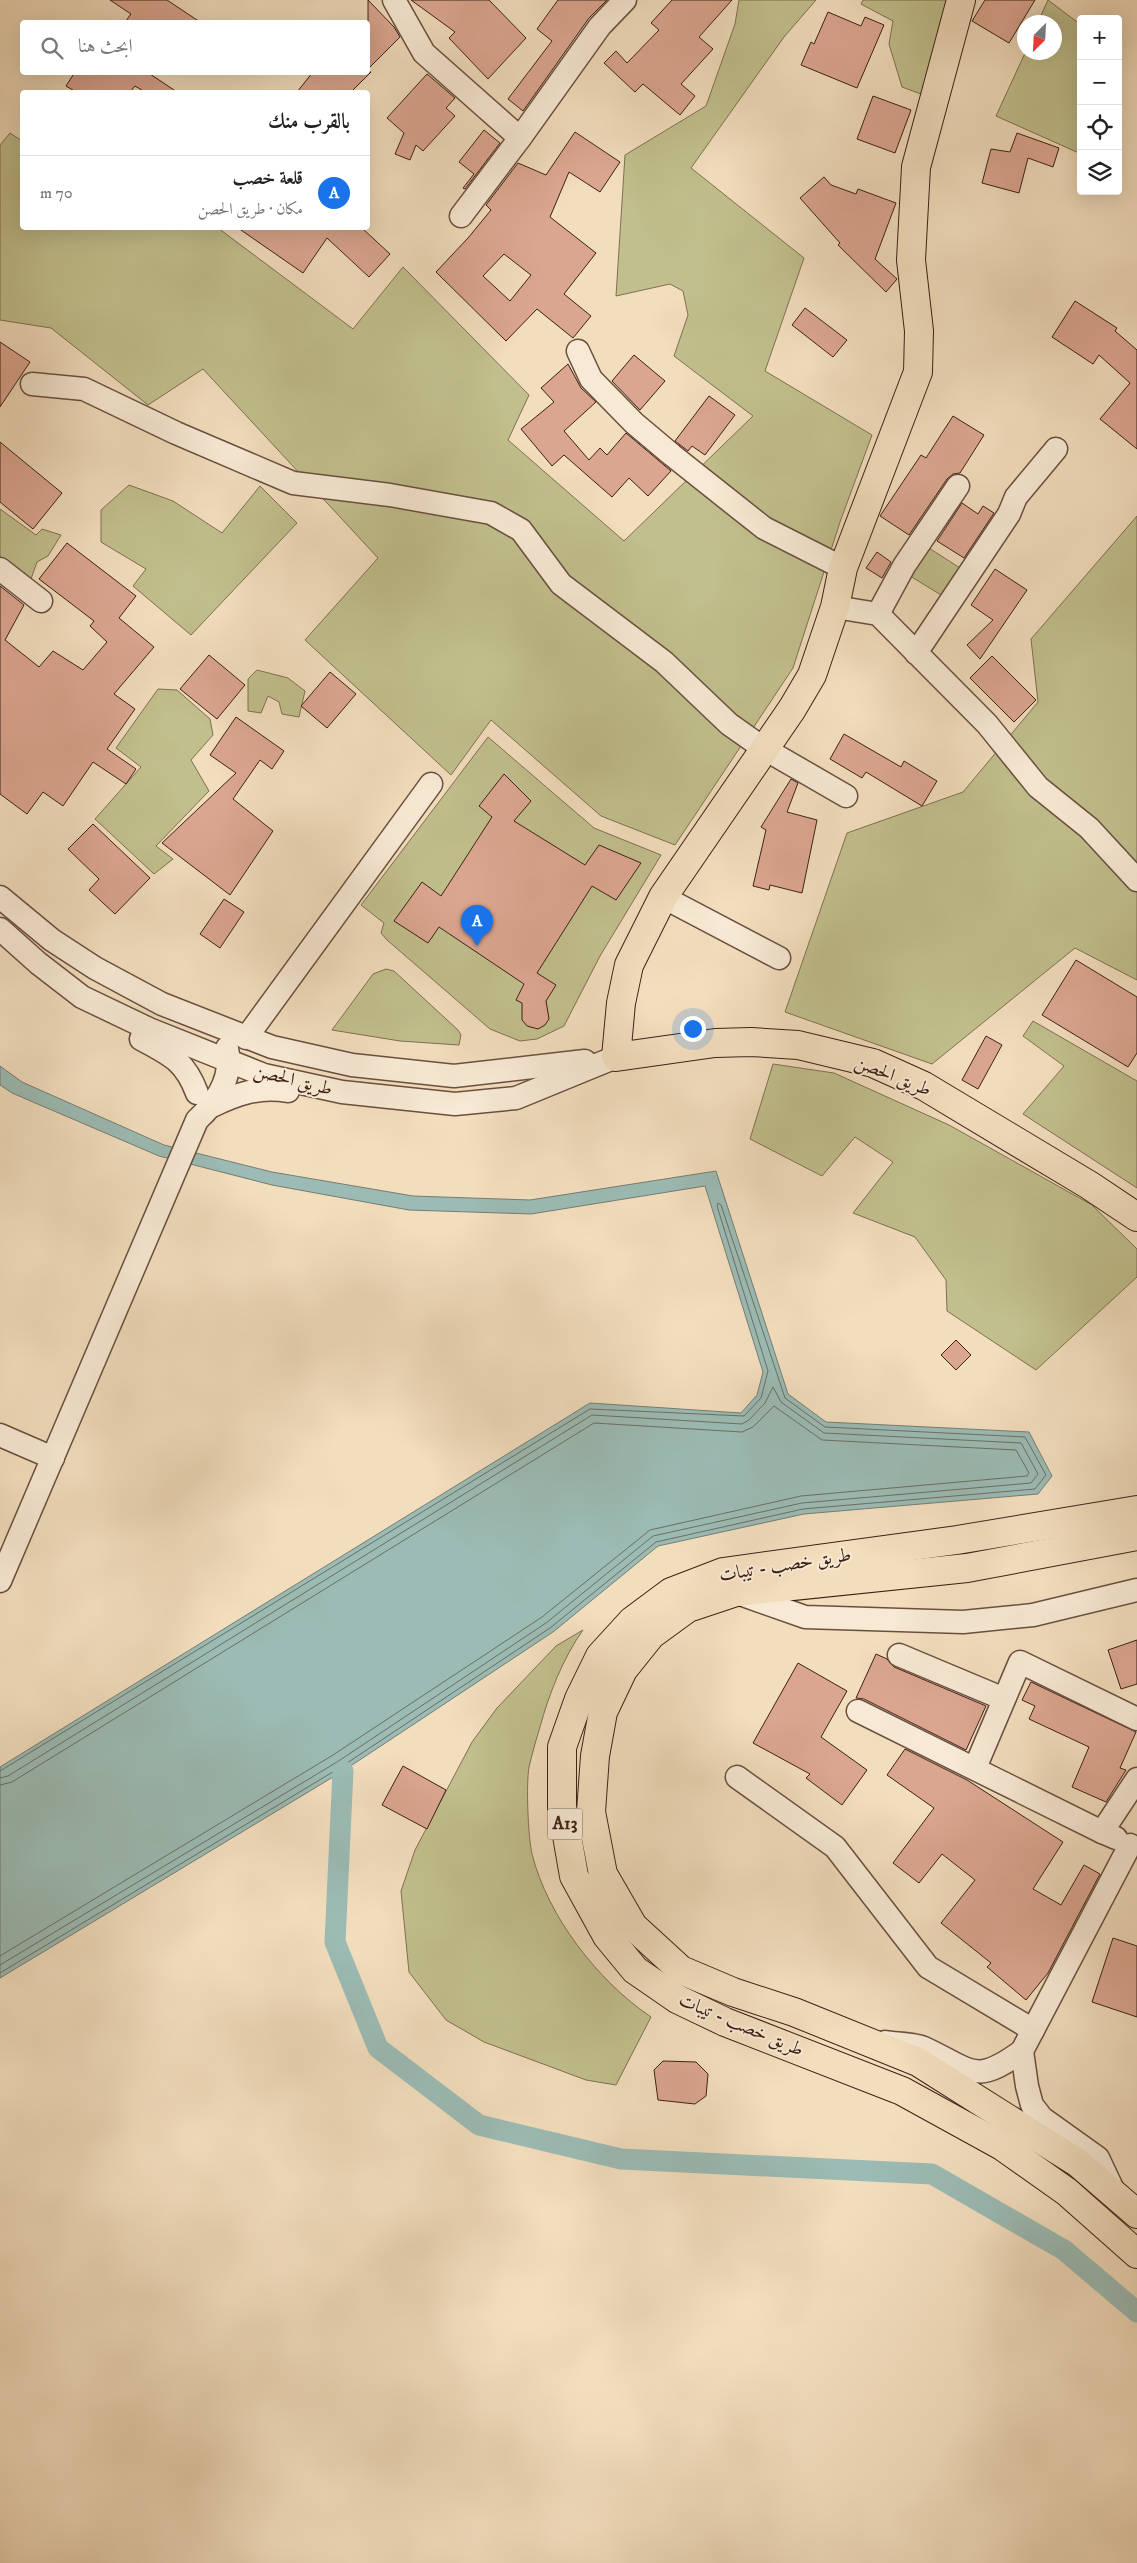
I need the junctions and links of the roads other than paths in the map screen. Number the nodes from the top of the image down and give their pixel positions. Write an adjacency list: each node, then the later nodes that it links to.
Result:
1 (394, 0): 4 (street)
2 (625, 0): 4 (street)
3 (961, 0): 10 (main road)
4 (520, 138): 5 (street)
5 (461, 216)
6 (578, 351): 10 (street)
7 (32, 384): 16 (street)
8 (1056, 449): 15 (street)
9 (958, 486): 14 (street)
10 (843, 568): 13 (main road)
11 (0, 569): 12 (street)
12 (41, 601)
13 (835, 607): 14 (street); 16 (main road)
14 (878, 614): 15 (street)
15 (916, 653): 19 (street)
16 (763, 748): 18 (street); 21 (main road)
17 (431, 784): 26 (street)
18 (846, 796)
19 (1137, 880)
20 (0, 897): 25 (street, طريق الحصن)
21 (663, 897): 23 (street); 29 (main road)
22 (0, 930): 24 (street, طريق الحصن)
23 (779, 958)
24 (82, 997): 28 (street, طريق الحصن); 31 (street)
25 (220, 1026): 26 (street, طريق الحصن); 28 (street)
26 (246, 1038): 27 (street, طريق الحصن)
27 (272, 1047): 28 (street); 29 (street, طريق الحصن)
28 (225, 1057): 30 (street, طريق الحصن); 31 (street)
29 (616, 1057): 30 (street, طريق الحصن); 32 (main road, طريق الحصن)
30 (455, 1104): 31 (street)
31 (199, 1115): 34 (street)
32 (1137, 1218)
33 (0, 1435): 34 (street)
34 (54, 1458): 37 (street)
35 (1137, 1510): 54 (main road, طريق خصب - تيبات / A13)
36 (1137, 1536): 39 (main road, طريق خصب - تيبات / A13)
37 (0, 1581)
38 (1137, 1590): 39 (street)
39 (736, 1592): 50 (main road, طريق خصب - تيبات / A13)
40 (899, 1655): 41 (street)
41 (1004, 1699): 43 (street); 44 (street)
42 (858, 1711): 44 (street)
43 (1137, 1719)
44 (975, 1768): 47 (street)
45 (736, 1778): 49 (street)
46 (1137, 1779): 47 (street)
47 (1102, 1832): 48 (street)
48 (1133, 1847): 49 (street)
49 (1033, 2030): 51 (street)
50 (858, 2038): 51 (street); 52 (main road, طريق خصب - تيبات / A13)
51 (1022, 2051): 52 (street)
52 (1115, 2195): 53 (main road, طريق خصب - تيبات / A13)
53 (1137, 2214)
54 (1137, 2254)

